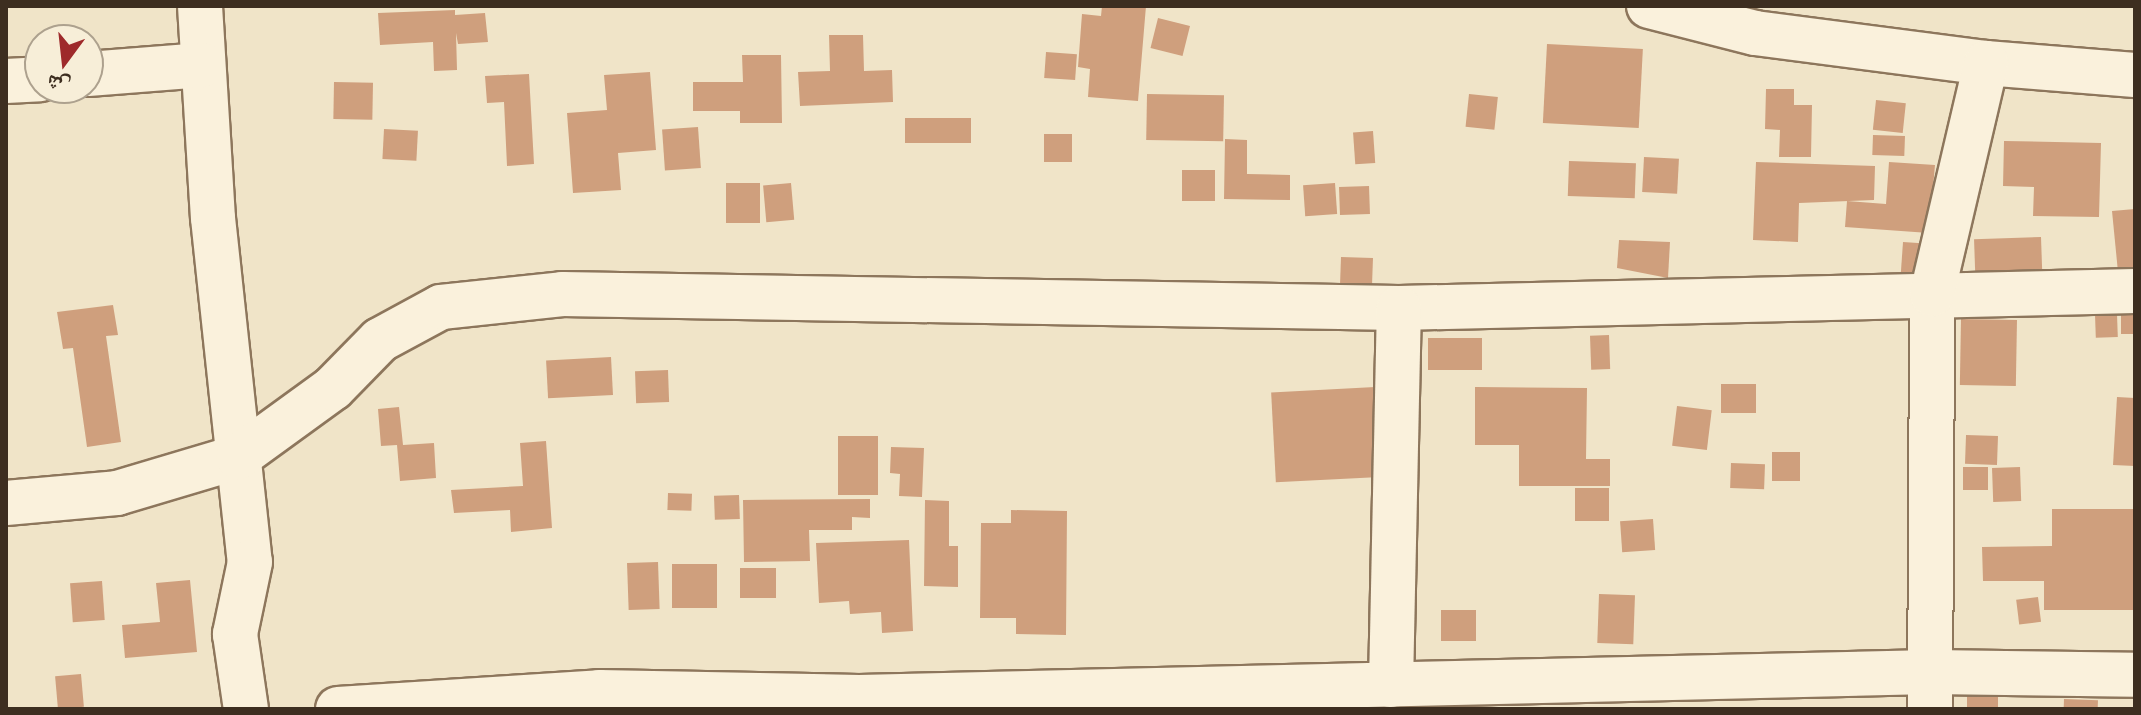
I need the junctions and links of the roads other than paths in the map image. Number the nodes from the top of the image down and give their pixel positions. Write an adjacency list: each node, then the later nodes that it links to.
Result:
1 (200, 6): 4 (street)
2 (1649, 6): 3 (street)
3 (1986, 63): 6 (street); 8 (street)
4 (203, 65): 5 (street); 10 (street)
5 (104, 73)
6 (2135, 75)
7 (2135, 291): 8 (street)
8 (1932, 294): 9 (street); 14 (street)
9 (1399, 308): 10 (street); 13 (street)
10 (238, 457): 11 (street); 15 (street)
11 (6, 503)
12 (2135, 675): 14 (street)
13 (1391, 685): 14 (street); 16 (street)
14 (1930, 691)
15 (246, 709)
16 (338, 709)

